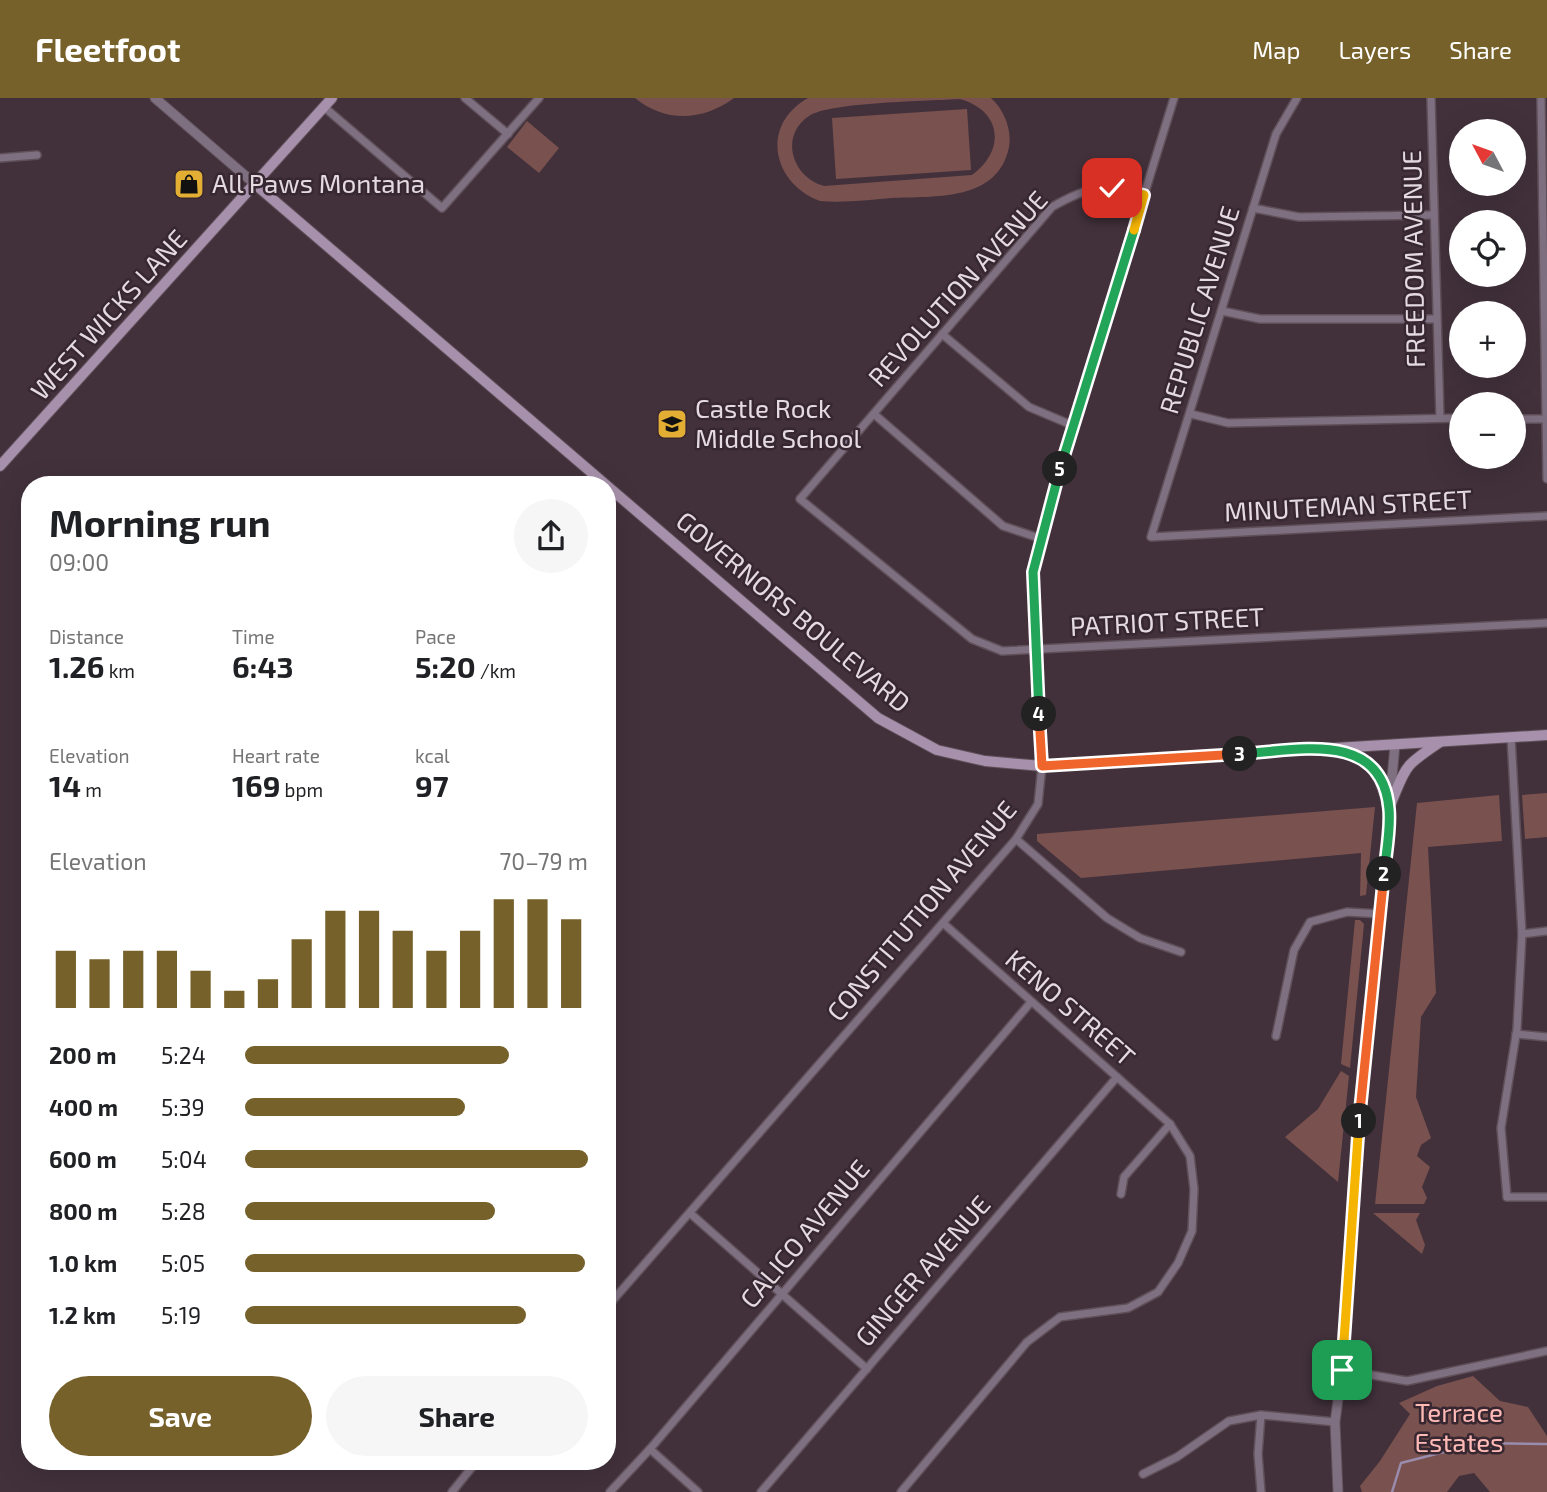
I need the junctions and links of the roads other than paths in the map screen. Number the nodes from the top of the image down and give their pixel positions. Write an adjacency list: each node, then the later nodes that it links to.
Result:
1 (155, 98): 13 (street)
2 (332, 98): 9 (main road, WEST WICKS LANE)
3 (465, 98): 10 (street)
4 (539, 98): 10 (street)
5 (1174, 98): 14 (street, CONSTITUTION AVENUE)
6 (1297, 98): 15 (street, REPUBLIC AVENUE)
7 (1431, 98): 16 (street, FREEDOM AVENUE)
8 (1541, 98): 25 (street)
9 (324, 107): 10 (street); 13 (main road, WEST WICKS LANE)
10 (508, 134)
11 (37, 155): 12 (street)
12 (0, 158)
13 (256, 185): 27 (main road, WEST WICKS LANE); 28 (main road, GOVERNORS BOULEVARD)
14 (1144, 195): 19 (street, REVOLUTION AVENUE); 26 (street, CONSTITUTION AVENUE)
15 (1252, 208): 16 (street); 17 (street, REPUBLIC AVENUE)
16 (1434, 215): 18 (street, FREEDOM AVENUE)
17 (1222, 311): 18 (street); 21 (street, REPUBLIC AVENUE)
18 (1435, 318): 22 (street, FREEDOM AVENUE)
19 (942, 334): 20 (street, REVOLUTION AVENUE); 26 (street)
20 (874, 414): 31 (street, REVOLUTION AVENUE); 34 (street)
21 (1191, 414): 22 (street); 33 (street, REPUBLIC AVENUE)
22 (1440, 418): 23 (street)
23 (1449, 418)
24 (1526, 419): 25 (street)
25 (1546, 419): 29 (street)
26 (1074, 425): 34 (street, CONSTITUTION AVENUE)
27 (2, 460)
28 (596, 476)
29 (1547, 479)
30 (616, 493): 42 (main road, GOVERNORS BOULEVARD)
31 (800, 499): 36 (street, PATRIOT STREET)
32 (1547, 516): 33 (street, MINUTEMAN STREET)
33 (1151, 537)
34 (1042, 539): 36 (street, CONSTITUTION AVENUE)
35 (1547, 623): 36 (street, PATRIOT STREET)
36 (1036, 650): 42 (street, CONSTITUTION AVENUE)
37 (1547, 735): 38 (main road, GOVERNORS BOULEVARD)
38 (1511, 737): 39 (main road, GOVERNORS BOULEVARD); 48 (street)
39 (1441, 742): 40 (main road, GOVERNORS BOULEVARD); 43 (main road)
40 (1395, 745): 41 (main road, GOVERNORS BOULEVARD); 43 (street)
41 (1340, 748): 42 (main road, GOVERNORS BOULEVARD); 43 (main road)
42 (1042, 766): 44 (street, CONSTITUTION AVENUE)
43 (1389, 808): 45 (street)
44 (1016, 839): 46 (street, CONSTITUTION AVENUE); 49 (street)
45 (1381, 914): 52 (street); 65 (street)
46 (943, 923): 50 (street, KENO STREET); 60 (street, CONSTITUTION AVENUE)
47 (1547, 931): 48 (street)
48 (1521, 934): 51 (street)
49 (1181, 952)
50 (1031, 1002): 54 (street, KENO STREET); 61 (street, CALICO AVENUE)
51 (1516, 1034): 53 (street); 57 (street)
52 (1276, 1036)
53 (1547, 1037)
54 (1117, 1077): 55 (street, KENO STREET); 64 (street, GINGER AVENUE)
55 (1170, 1124): 56 (street); 75 (street, KENO STREET)
56 (1121, 1194)
57 (1507, 1197): 58 (street); 59 (street)
58 (1547, 1197)
59 (1502, 1204)
60 (691, 1214): 61 (street); 62 (street, CONSTITUTION AVENUE)
61 (782, 1292): 64 (street); 68 (street, CALICO AVENUE)
62 (616, 1297)
63 (1547, 1351): 65 (street)
64 (867, 1369): 74 (street, GINGER AVENUE)
65 (1342, 1370): 67 (street)
66 (1261, 1415): 67 (street); 70 (street); 76 (street)
67 (1335, 1422): 77 (street)
68 (650, 1450): 72 (street, CALICO AVENUE); 73 (street)
69 (470, 1470): 71 (street)
70 (1143, 1475)
71 (452, 1492)
72 (610, 1492)
73 (698, 1492)
74 (761, 1492)
75 (901, 1492)
76 (1261, 1492)
77 (1338, 1492)

